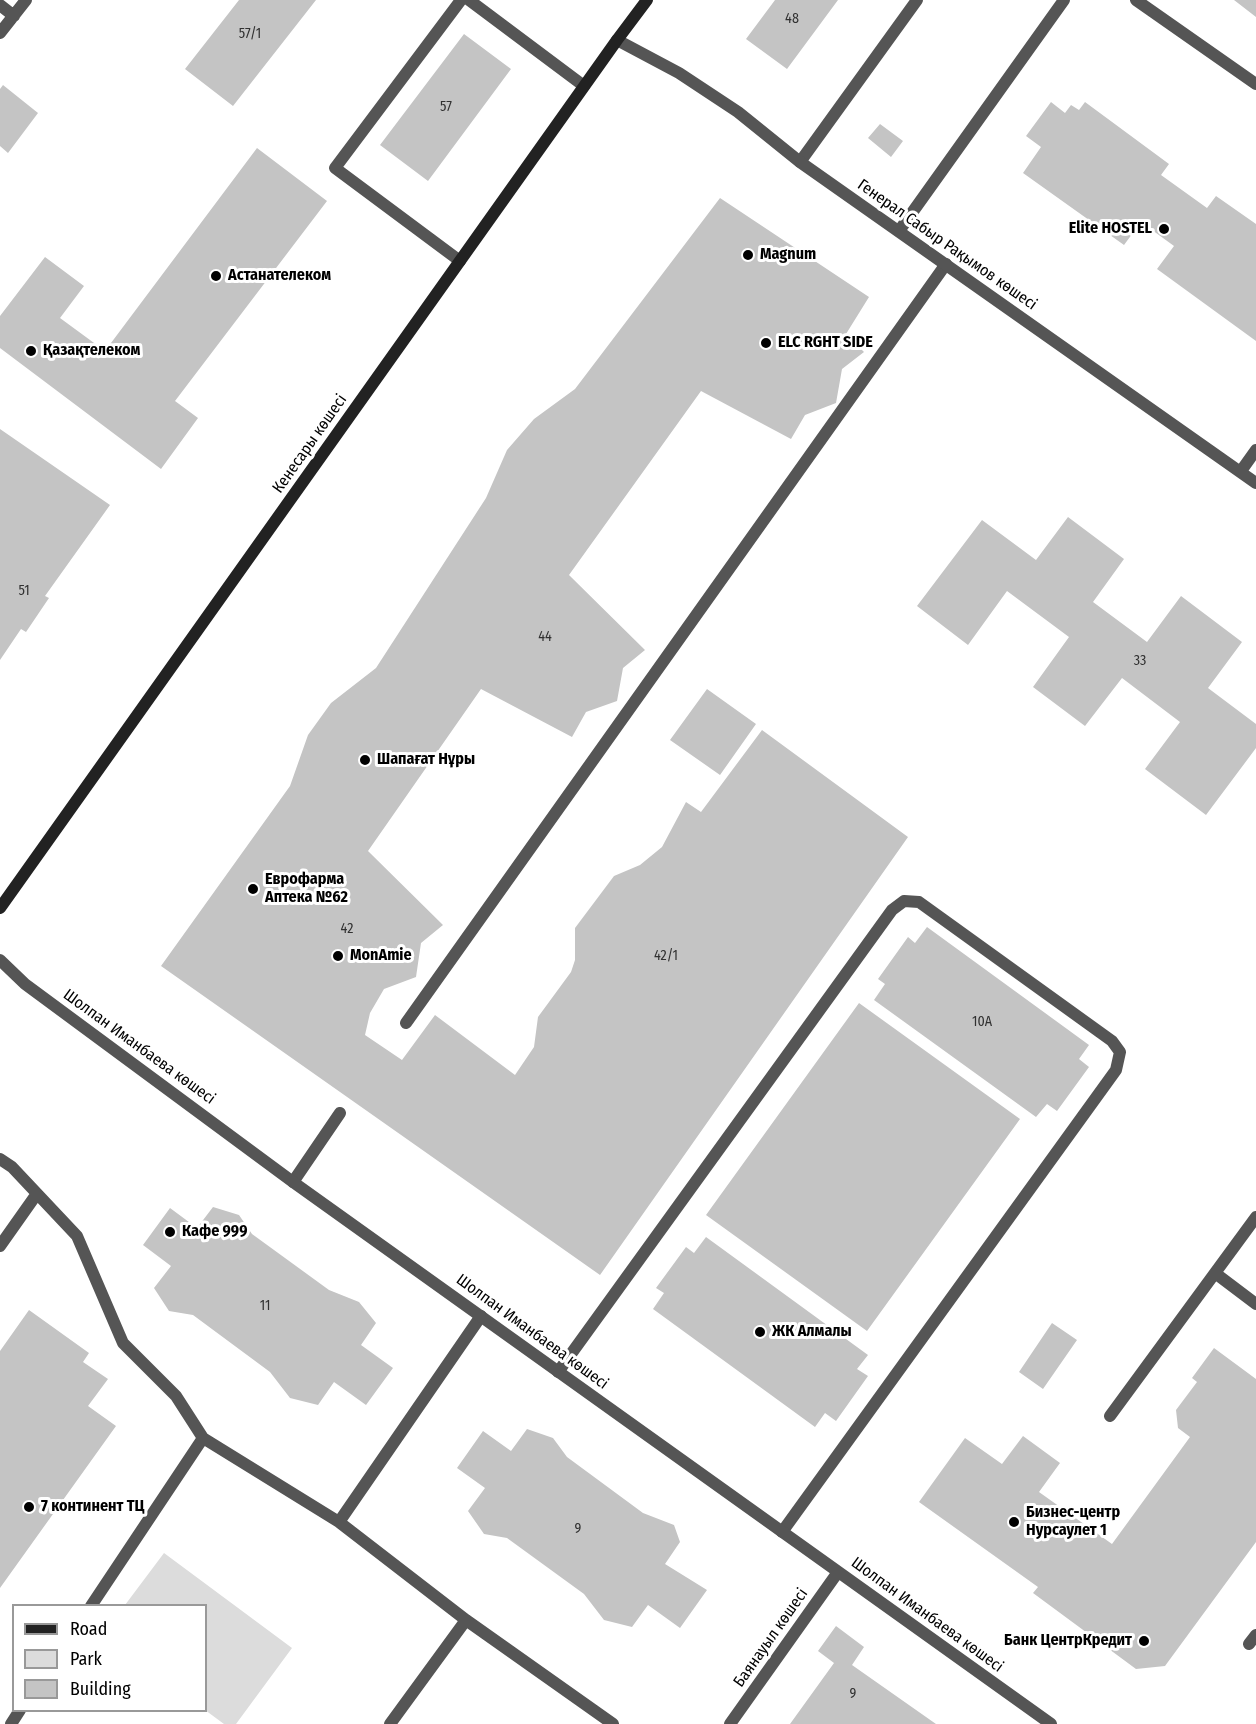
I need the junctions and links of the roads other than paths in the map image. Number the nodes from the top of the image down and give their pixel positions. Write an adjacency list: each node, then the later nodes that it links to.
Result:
1 (26, 0): 9 (street)
2 (461, 0): 16 (street)
3 (469, 0): 13 (street)
4 (647, 0): 11 (main road, Кенесары көшесі)
5 (917, 0): 14 (street)
6 (1064, 0): 15 (street)
7 (1136, 0): 12 (street)
8 (0, 5): 9 (street)
9 (15, 16): 10 (street)
10 (0, 33)
11 (616, 40): 13 (main road, Кенесары көшесі); 14 (street, Генерал Сабыр Рақымов көшесі)
12 (1256, 84)
13 (584, 86): 16 (main road, Кенесары көшесі)
14 (800, 162): 15 (street, Генерал Сабыр Рақымов көшесі)
15 (898, 231): 17 (street, Генерал Сабыр Рақымов көшесі)
16 (460, 261): 21 (main road, Кенесары көшесі)
17 (946, 264): 19 (street, Генерал Сабыр Рақымов көшесі); 23 (street)
18 (1256, 450): 19 (street)
19 (1241, 471): 20 (street, Генерал Сабыр Рақымов көшесі)
20 (1256, 483)
21 (0, 908)
22 (0, 960): 26 (street, Шолпан Иманбаева көшесі)
23 (406, 1023)
24 (340, 1113): 26 (street)
25 (0, 1159): 27 (street)
26 (293, 1182): 32 (street, Шолпан Иманбаева көшесі)
27 (36, 1195): 29 (street); 35 (street)
28 (1256, 1217): 30 (street)
29 (0, 1246)
30 (1215, 1273): 31 (street); 34 (street)
31 (1256, 1304)
32 (481, 1316): 33 (street, Шолпан Иманбаева көшесі); 36 (street)
33 (558, 1372): 37 (street, Шолпан Иманбаева көшесі); 37 (street)
34 (1110, 1416)
35 (203, 1438): 36 (street); 39 (street)
36 (339, 1522): 40 (street)
37 (782, 1532): 38 (street, Шолпан Иманбаева көшесі)
38 (838, 1572): 43 (street, Баянауыл көшесі); 44 (street, Шолпан Иманбаева көшесі)
39 (92, 1604)
40 (466, 1620): 41 (street); 42 (street)
41 (390, 1724)
42 (613, 1724)
43 (730, 1724)
44 (1051, 1724)

